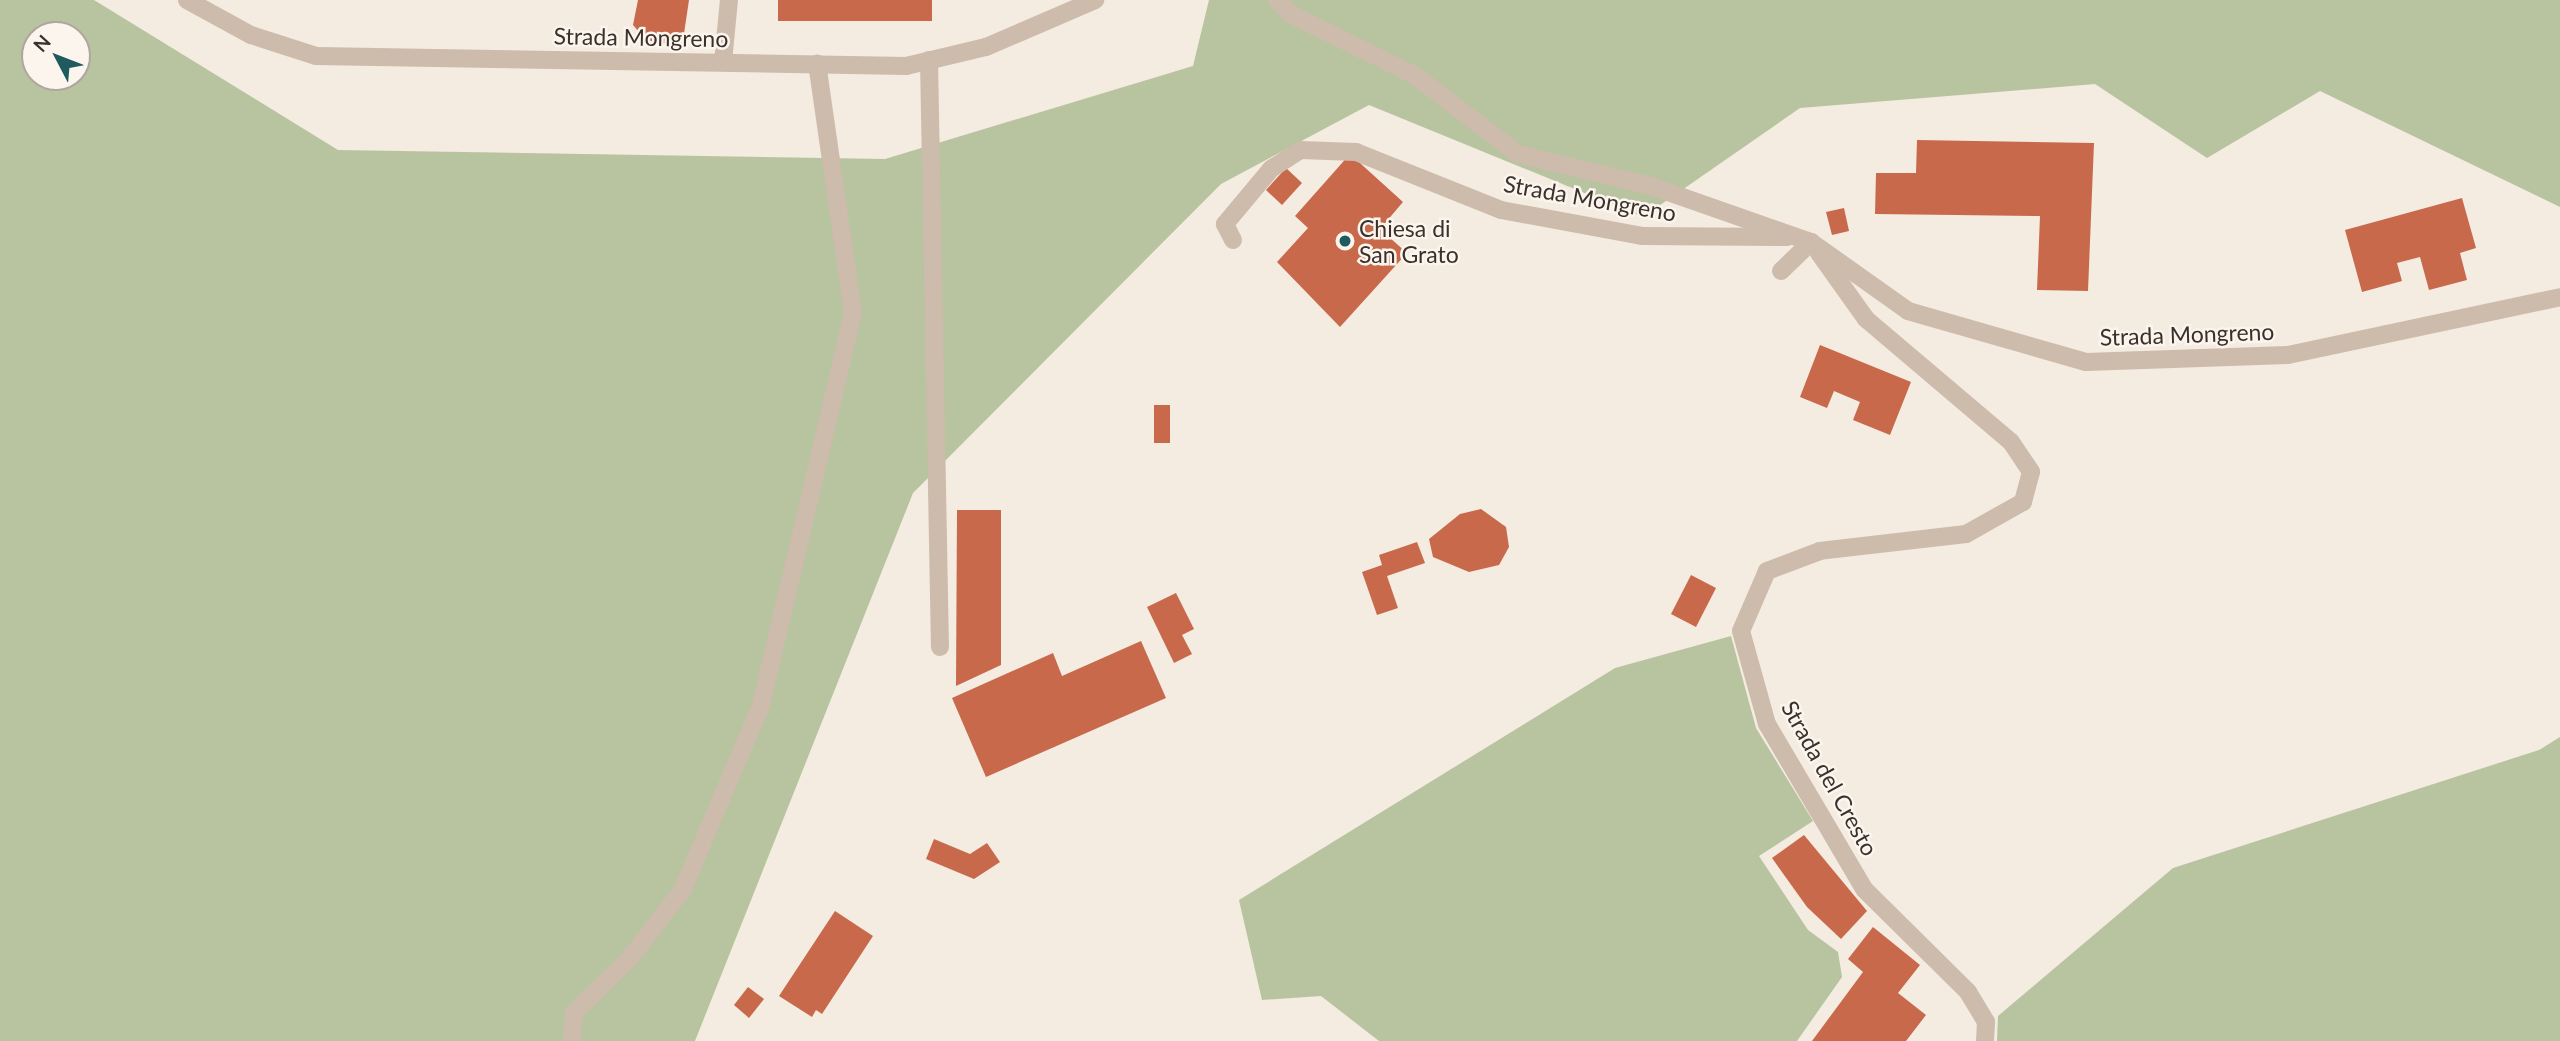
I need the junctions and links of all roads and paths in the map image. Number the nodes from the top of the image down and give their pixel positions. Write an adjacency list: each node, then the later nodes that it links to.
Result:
1 (187, 0): 6 (street, Strada Mongreno)
2 (729, 0): 6 (street)
3 (1095, 0): 5 (street, Strada Mongreno)
4 (1277, 0): 8 (street, Strada Mongreno)
5 (929, 60): 7 (street, Strada Mongreno); 12 (street)
6 (723, 62): 7 (street, Strada Mongreno)
7 (817, 64): 13 (street)
8 (1805, 239): 9 (street, Strada Mongreno); 10 (street); 11 (street, Strada Mongreno); 14 (street, Strada del Cresto)
9 (1233, 240)
10 (1781, 271)
11 (2560, 297)
12 (940, 647)
13 (572, 1041)
14 (1985, 1041)

